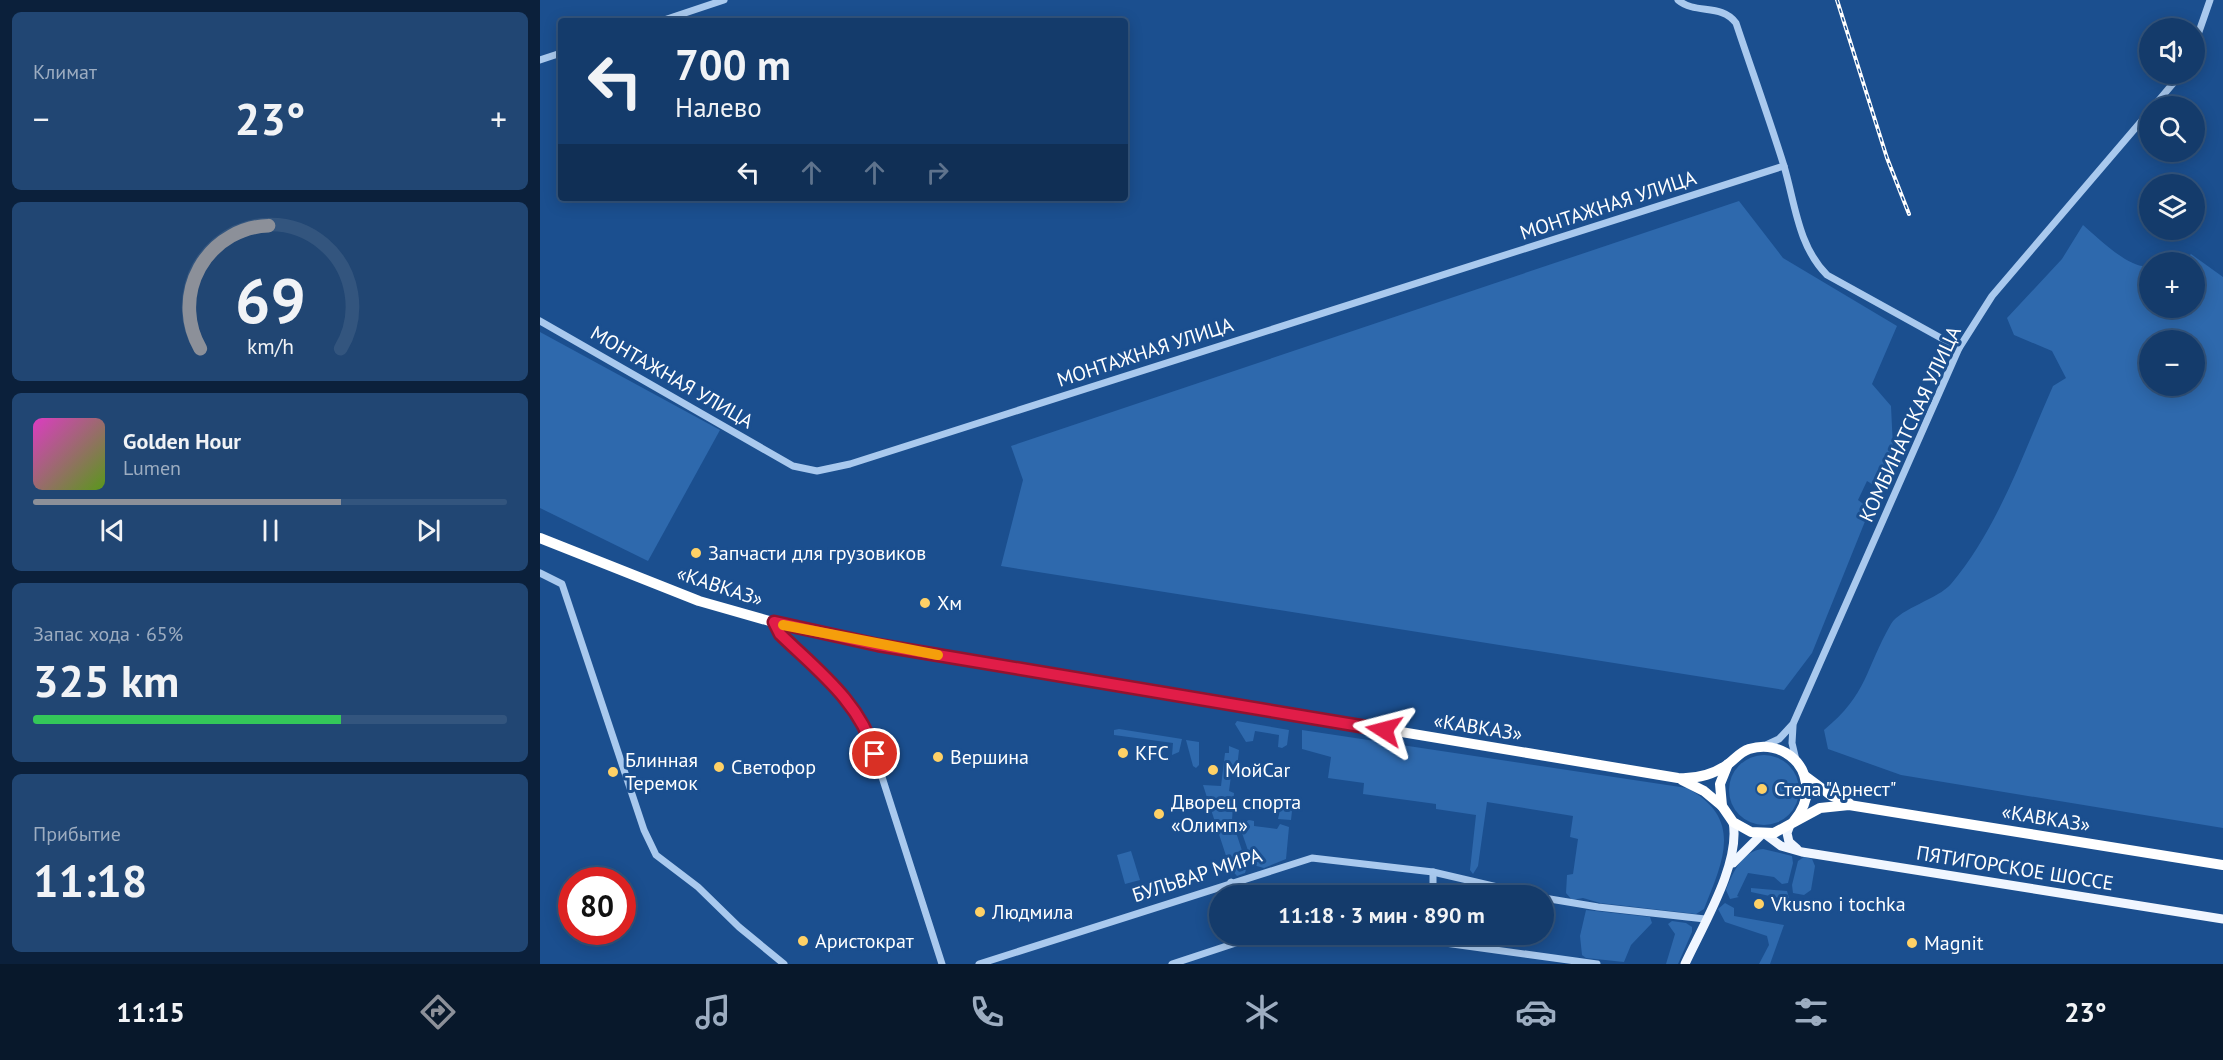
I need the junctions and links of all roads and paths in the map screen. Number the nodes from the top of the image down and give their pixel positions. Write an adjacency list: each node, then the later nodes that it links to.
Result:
1 (724, 0): 4 (street)
2 (1678, 0): 11 (street)
3 (2210, 0): 5 (street)
4 (670, 18)
5 (2204, 18)
6 (558, 54): 7 (street)
7 (540, 60)
8 (2173, 84): 9 (street)
9 (2162, 96)
10 (2139, 124): 13 (street, КОМБИНАТСКАЯ УЛИЦА)
11 (1784, 166): 12 (street, МОНТАЖНАЯ УЛИЦА); 13 (street)
12 (540, 321)
13 (1959, 348): 17 (street, КОМБИНАТСКАЯ УЛИЦА)
14 (540, 538): 16 (highway, «КАВКАЗ»)
15 (540, 573): 42 (street)
16 (774, 622): 22 (highway, «КАВКАЗ»); 43 (street)
17 (1793, 724): 18 (street, КОМБИНАТСКАЯ УЛИЦА); 19 (street, КОМБИНАТСКАЯ УЛИЦА)
18 (1759, 747): 19 (highway); 20 (highway, «КАВКАЗ»)
19 (1797, 762): 21 (highway, «КАВКАЗ»)
20 (1728, 764): 22 (highway, «КАВКАЗ»); 23 (highway)
21 (1805, 776): 24 (highway, «КАВКАЗ»); 26 (highway)
22 (1677, 778): 23 (highway, «КАВКАЗ»)
23 (1722, 806): 25 (highway, «КАВКАЗ»)
24 (1863, 807): 26 (highway, «КАВКАЗ»); 29 (highway, «КАВКАЗ»)
25 (1733, 822): 27 (highway); 30 (main road)
26 (1792, 823): 27 (highway, «КАВКАЗ»); 28 (main road)
27 (1763, 834): 28 (main road, ПЯТИГОРСКОЕ ШОССЕ); 30 (main road)
28 (1802, 852): 38 (main road, ПЯТИГОРСКОЕ ШОССЕ)
29 (2223, 865)
30 (1728, 870): 37 (main road)
31 (1433, 872): 32 (street, БУЛЬВАР МИРА); 34 (street); 35 (street, БУЛЬВАР МИРА)
32 (1231, 882): 33 (street); 44 (street, БУЛЬВАР МИРА)
33 (1232, 885)
34 (1433, 885)
35 (1489, 885)
36 (1554, 899): 37 (street)
37 (1706, 919): 47 (main road)
38 (2223, 919)
39 (1227, 945): 45 (street)
40 (1470, 945): 41 (street)
41 (1554, 961): 46 (street)
42 (784, 964)
43 (942, 964)
44 (979, 964)
45 (1172, 964)
46 (1597, 964)
47 (1685, 964)

